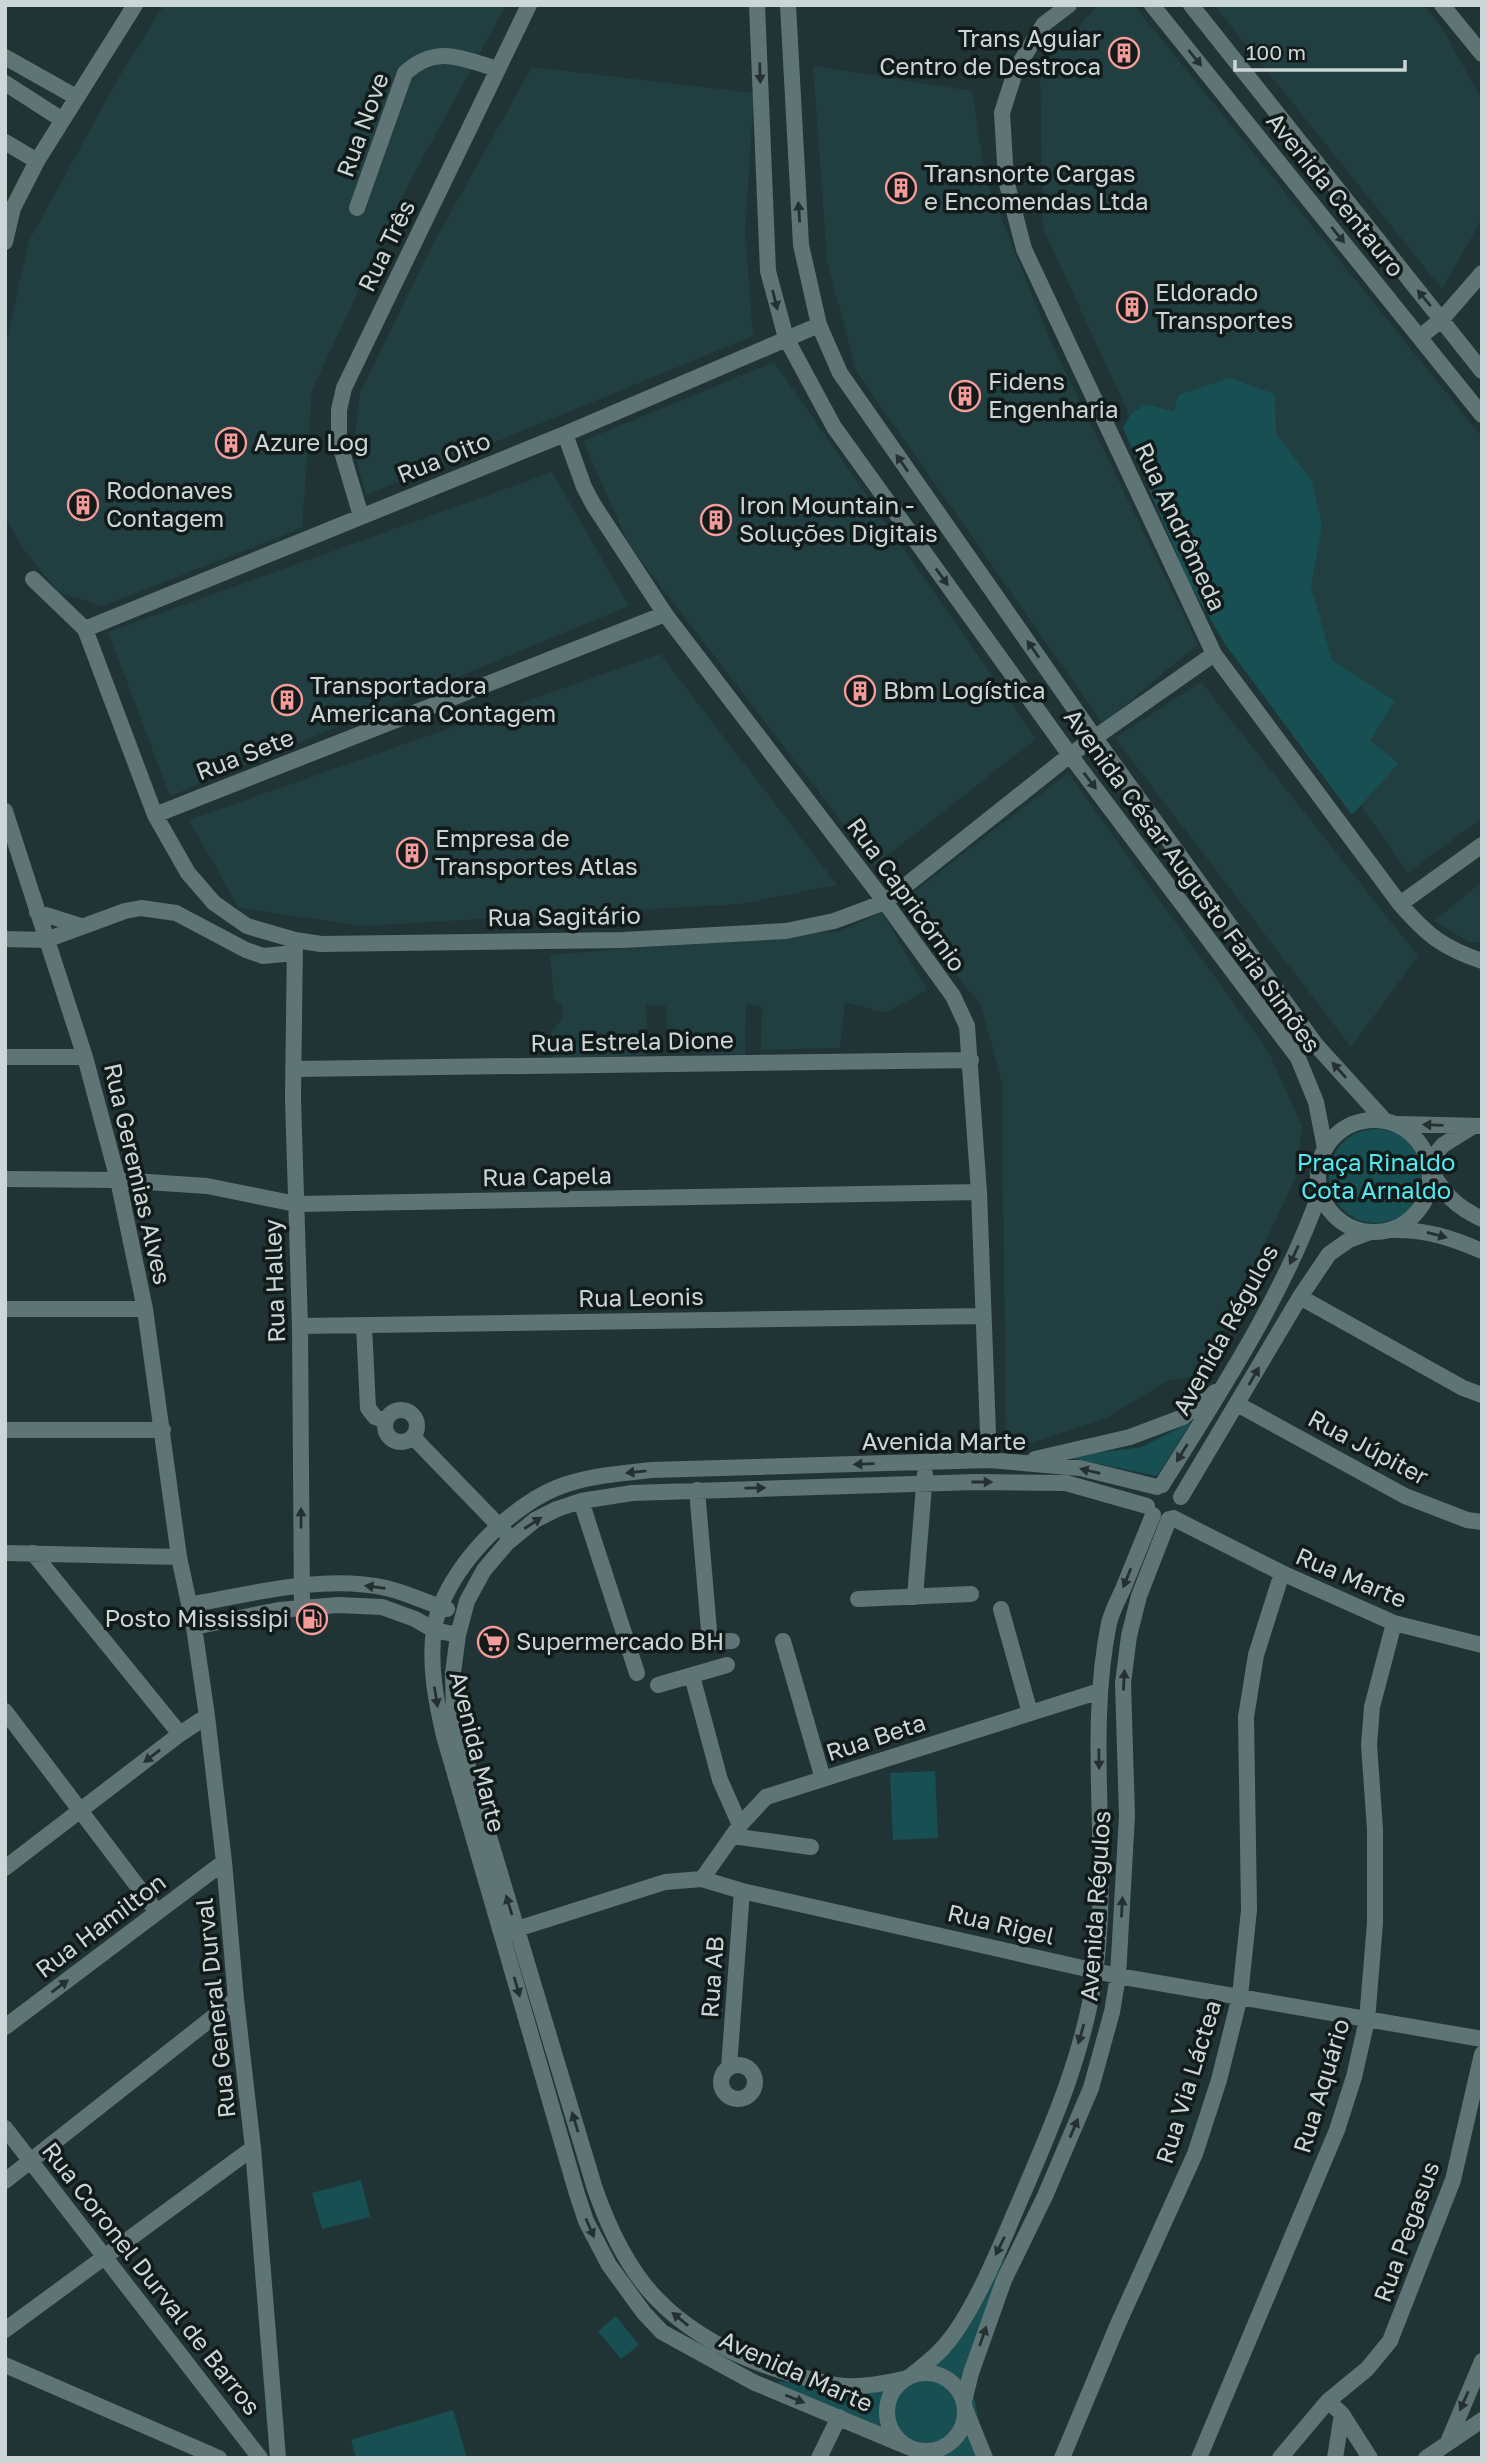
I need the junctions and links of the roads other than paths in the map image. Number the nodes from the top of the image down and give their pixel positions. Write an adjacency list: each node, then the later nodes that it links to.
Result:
1 (135, 5): 13 (street)
2 (529, 5): 11 (street, Rua Três)
3 (757, 5): 24 (street, Avenida César Augusto Faria Simões, one-way to 24)
4 (788, 5): 22 (street, Avenida César Augusto Faria Simões, one-way to 4)
5 (1069, 5): 32 (street, Rua Andrômeda)
6 (1152, 5): 23 (street, Avenida Centauro, one-way to 23)
7 (1191, 5): 21 (street, Avenida Centauro, one-way to 7)
8 (1442, 5): 9 (street)
9 (1482, 54)
10 (5, 57): 13 (street)
11 (498, 69): 18 (street, Rua Nove); 28 (street, Rua Três)
12 (5, 83): 14 (street)
13 (76, 97): 14 (street)
14 (61, 119): 16 (street)
15 (5, 142): 16 (street)
16 (37, 161): 17 (street)
17 (9, 205): 19 (street)
18 (356, 208)
19 (5, 242)
20 (1482, 273): 21 (street)
21 (1442, 319): 23 (street); 25 (street, Avenida Centauro)
22 (819, 325): 24 (street, Rua Oito); 33 (street, Avenida César Augusto Faria Simões, one-way to 22)
23 (1420, 337): 26 (street, Avenida Centauro)
24 (786, 338): 27 (street, Rua Oito); 34 (street, Avenida César Augusto Faria Simões, one-way to 34)
25 (1482, 371)
26 (1482, 415)
27 (565, 434): 28 (street, Rua Oito); 30 (street, Rua Capricórnio)
28 (361, 516): 31 (street, Rua Oito)
29 (33, 579): 31 (street, Rua Sagitário)
30 (665, 614): 36 (street, Rua Sete); 38 (street, Rua Capricórnio)
31 (85, 629): 36 (street, Rua Sagitário)
32 (1214, 654): 33 (street, Rua Sagitário); 39 (street, Rua Andrômeda)
33 (1095, 738): 34 (street, Rua Sagitário); 50 (street, Avenida César Augusto Faria Simões, one-way to 33)
34 (1070, 755): 38 (street, Rua Sagitário); 52 (street, Avenida César Augusto Faria Simões, one-way to 52)
35 (5, 811): 40 (street, Rua Geremias Alves)
36 (155, 815): 44 (street, Rua Sagitário)
37 (1482, 845): 39 (street)
38 (885, 901): 44 (street, Rua Sagitário); 48 (street, Rua Capricórnio)
39 (1400, 904): 45 (street, Rua Andrômeda)
40 (37, 912): 41 (street); 43 (street, Rua Geremias Alves)
41 (81, 926): 43 (street); 44 (street)
42 (5, 939): 43 (street)
43 (46, 940): 47 (street, Rua Geremias Alves)
44 (295, 947): 49 (street, Rua Halley)
45 (1482, 961)
46 (5, 1057): 47 (street)
47 (85, 1057): 55 (street, Rua Geremias Alves)
48 (971, 1060): 49 (street, Rua Estrela Dione); 56 (street, Rua Capricórnio)
49 (293, 1069): 58 (street, Rua Halley)
50 (1390, 1122): 51 (street, one-way to 50); 52 (street); 53 (street)
51 (1477, 1126): 53 (street)
52 (1325, 1148): 57 (street)
53 (1429, 1166): 59 (street); 60 (street)
54 (5, 1179): 55 (street, Rua Capela)
55 (118, 1180): 58 (street, Rua Capela); 65 (street, Rua Geremias Alves)
56 (979, 1192): 58 (street, Rua Capela); 66 (street, Rua Capricórnio)
57 (1320, 1192): 61 (street); 69 (street, Avenida Régulos, one-way to 69)
58 (296, 1204): 68 (street, Rua Halley)
59 (1482, 1219)
60 (1389, 1230): 61 (street); 62 (street, one-way to 62)
61 (1370, 1232): 63 (street, Avenida Régulos)
62 (1482, 1251)
63 (1300, 1297): 70 (street); 71 (street, Avenida Régulos, one-way to 63)
64 (5, 1309): 65 (street)
65 (145, 1310): 74 (street, Rua Geremias Alves)
66 (983, 1316): 67 (street, Rua Leonis); 76 (street, Rua Capricórnio)
67 (364, 1325): 68 (street, Rua Leonis); 72 (street)
68 (300, 1326): 91 (street, Rua Halley, one-way to 68)
69 (1225, 1384): 78 (street); 80 (street, Avenida Régulos, one-way to 80)
70 (1482, 1395)
71 (1237, 1404): 83 (street, Avenida Régulos); 84 (street, Rua Júpiter)
72 (386, 1421): 75 (street); 75 (street)
73 (5, 1430): 74 (street)
74 (163, 1430): 89 (street, Rua Geremias Alves)
75 (413, 1437): 85 (street)
76 (989, 1460): 77 (street, Avenida Marte); 78 (street, Avenida Marte)
77 (924, 1462): 79 (street); 85 (street, Avenida Marte, one-way to 85)
78 (1018, 1462): 80 (street, Avenida Marte, one-way to 78)
79 (925, 1484): 81 (street, Avenida Marte, one-way to 79); 83 (street, Avenida Marte, one-way to 83); 93 (street)
80 (1159, 1486): 83 (street, Avenida Régulos); 83 (street, Avenida Marte)
81 (697, 1490): 82 (street, Avenida Marte); 104 (street)
82 (581, 1501): 86 (street, Avenida Marte, one-way to 82); 108 (street)
83 (1167, 1511): 90 (street, Rua Marte); 111 (street, Avenida Régulos, one-way to 111); 127 (street, Avenida Régulos, one-way to 83)
84 (1482, 1522)
85 (499, 1526): 86 (street); 97 (street, Avenida Marte)
86 (512, 1538): 99 (street, Avenida Marte)
87 (5, 1553): 88 (street)
88 (33, 1553): 89 (street); 115 (street)
89 (179, 1556): 95 (street, Rua General Durval)
90 (1282, 1573): 100 (street, Rua Marte); 128 (street, Rua Via Láctea)
91 (301, 1586): 95 (street); 96 (street, Rua Halley); 97 (street, one-way to 91)
92 (971, 1594): 93 (street)
93 (915, 1597): 94 (street)
94 (858, 1600)
95 (189, 1605): 101 (street, Rua General Durval)
96 (302, 1607): 101 (street); 102 (street)
97 (440, 1607): 99 (street); 102 (street, Avenida Marte)
98 (1001, 1609): 113 (street)
99 (463, 1614): 103 (street, Avenida Marte)
100 (1394, 1623): 106 (street, Rua Marte); 130 (street, Rua Aquário)
101 (194, 1627): 114 (street, Rua General Durval)
102 (435, 1630): 103 (street); 125 (street, Avenida Marte, one-way to 125)
103 (458, 1635): 125 (street, Avenida Marte, one-way to 103)
104 (732, 1641)
105 (783, 1641): 116 (street)
106 (1482, 1645)
107 (727, 1665): 109 (street)
108 (637, 1673)
109 (692, 1676): 110 (street); 118 (street)
110 (658, 1685)
111 (1100, 1691): 113 (street, Rua Beta); 126 (street, Avenida Régulos, one-way to 126)
112 (5, 1711): 117 (street)
113 (1030, 1713): 116 (street, Rua Beta)
114 (207, 1716): 115 (street); 120 (street, Rua General Durval)
115 (180, 1734): 117 (street, one-way to 117)
116 (822, 1779): 118 (street, Rua Beta)
117 (82, 1810): 121 (street); 124 (street)
118 (736, 1831): 119 (street); 122 (street, Rua Beta)
119 (811, 1847)
120 (224, 1862): 124 (street, Rua Hamilton); 129 (street, Rua General Durval)
121 (5, 1868)
122 (702, 1880): 123 (street, Rua Rigel); 125 (street, Rua Rigel)
123 (742, 1891): 126 (street, Rua Rigel); 134 (street, Rua AB)
124 (157, 1912): 131 (street, Rua Hamilton, one-way to 124)
125 (509, 1931): 139 (street, Avenida Marte, one-way to 125); 140 (street, Avenida Marte, one-way to 140)
126 (1096, 1970): 127 (street, Rua Rigel); 146 (street, Avenida Régulos, one-way to 146)
127 (1118, 1976): 128 (street, Rua Rigel); 149 (street, Avenida Régulos, one-way to 127)
128 (1240, 1996): 130 (street, Rua Rigel); 161 (street, Rua Via Láctea)
129 (236, 1999): 136 (street, Rua General Durval); 137 (street)
130 (1367, 2020): 132 (street, Rua Rigel); 162 (street, Rua Aquário)
131 (5, 2027)
132 (1482, 2039)
133 (1482, 2054): 148 (street, Rua Pegasus)
134 (729, 2067)
135 (5, 2128): 137 (street, Rua Coronel Durval de Barros)
136 (253, 2148): 141 (street); 157 (street, Rua General Durval)
137 (31, 2161): 138 (street); 141 (street, Rua Coronel Durval de Barros)
138 (5, 2182)
139 (595, 2189): 140 (street); 144 (street, Avenida Marte, one-way to 139)
140 (577, 2194): 147 (street, Avenida Marte, one-way to 147)
141 (105, 2257): 142 (street); 156 (street, Rua Coronel Durval de Barros)
142 (5, 2330)
143 (1482, 2361): 153 (street, one-way to 153)
144 (760, 2364): 146 (street, Avenida Marte); 147 (street)
145 (5, 2365): 155 (street)
146 (908, 2377): 149 (street); 154 (street)
147 (753, 2382): 151 (street, Avenida Marte, one-way to 151)
148 (1328, 2401): 150 (street); 163 (street, Rua Pegasus)
149 (964, 2406): 154 (street); 160 (street)
150 (1342, 2414): 164 (street); 165 (street)
151 (839, 2417): 154 (street, Avenida Marte); 158 (street)
152 (1482, 2420): 153 (street)
153 (1448, 2442): 166 (street)
154 (909, 2447): 159 (street, Avenida Marte)
155 (219, 2458)
156 (260, 2458)
157 (278, 2458)
158 (819, 2458)
159 (927, 2458)
160 (985, 2458)
161 (1062, 2458)
162 (1199, 2458)
163 (1280, 2458)
164 (1335, 2458)
165 (1370, 2458)
166 (1426, 2458)

